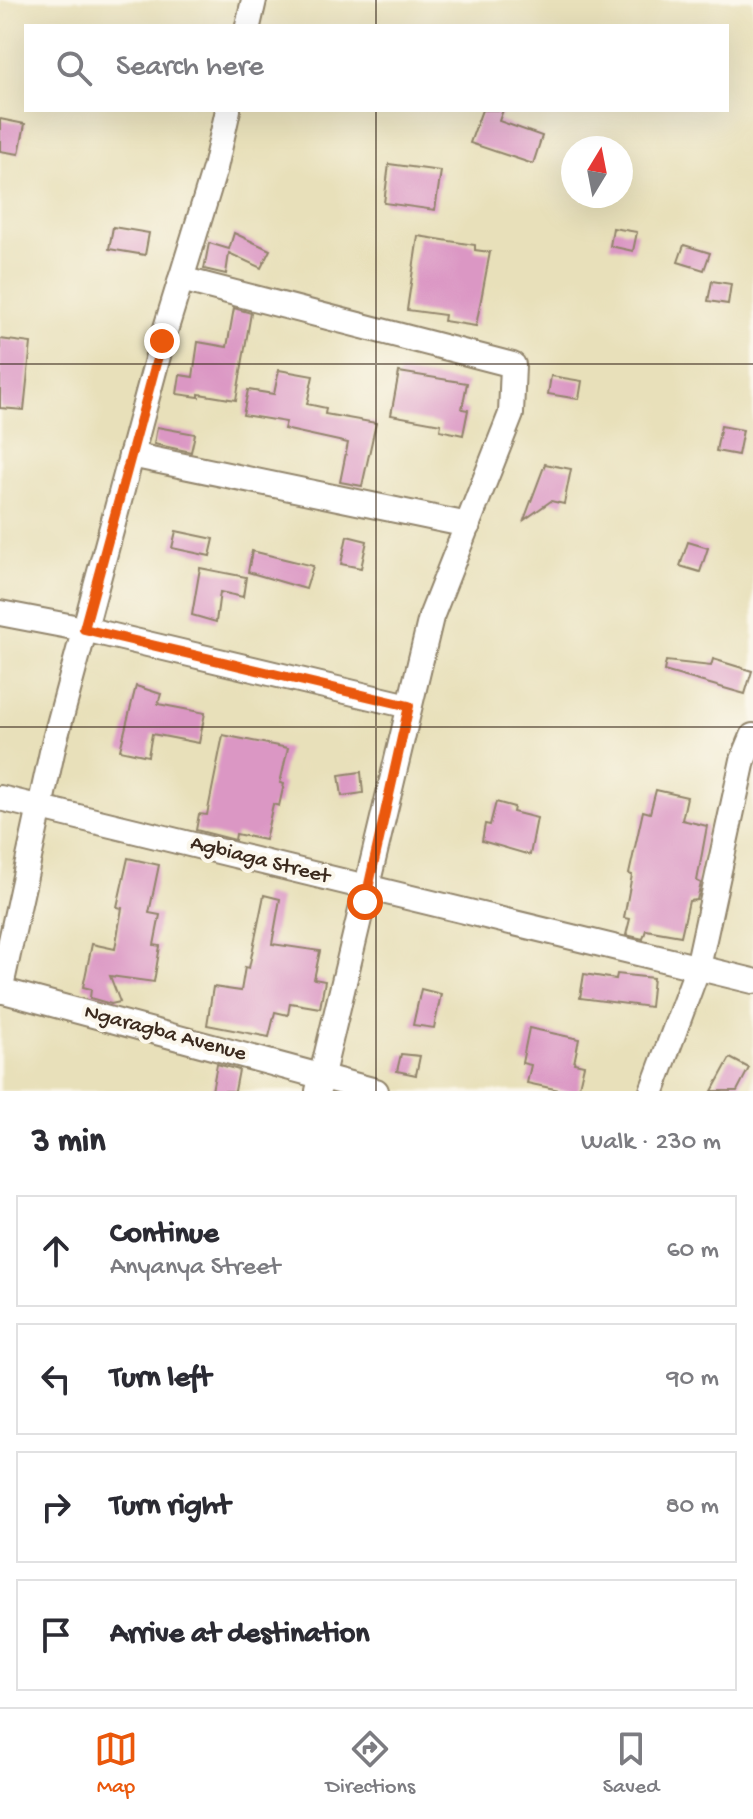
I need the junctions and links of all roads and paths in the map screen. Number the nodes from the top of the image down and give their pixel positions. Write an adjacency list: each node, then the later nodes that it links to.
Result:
1 (254, 0): 2 (street)
2 (248, 24)
3 (228, 112): 4 (street)
4 (181, 279): 5 (street); 6 (street)
5 (131, 455): 6 (street); 8 (street)
6 (468, 525): 9 (street)
7 (0, 613): 8 (street)
8 (84, 629): 9 (street); 12 (street)
9 (409, 706): 13 (street)
10 (753, 736): 14 (street)
11 (0, 798): 12 (street, Agbiaga Street)
12 (40, 808): 13 (street, Agbiaga Street); 16 (street)
13 (367, 887): 14 (street, Agbiaga Street); 17 (street)
14 (698, 967): 15 (street, Agbiaga Street); 19 (street)
15 (753, 981)
16 (0, 990): 17 (street, Ngaragba Avenue)
17 (320, 1084): 18 (street, Ngaragba Avenue)
18 (376, 1091)
19 (652, 1091)

